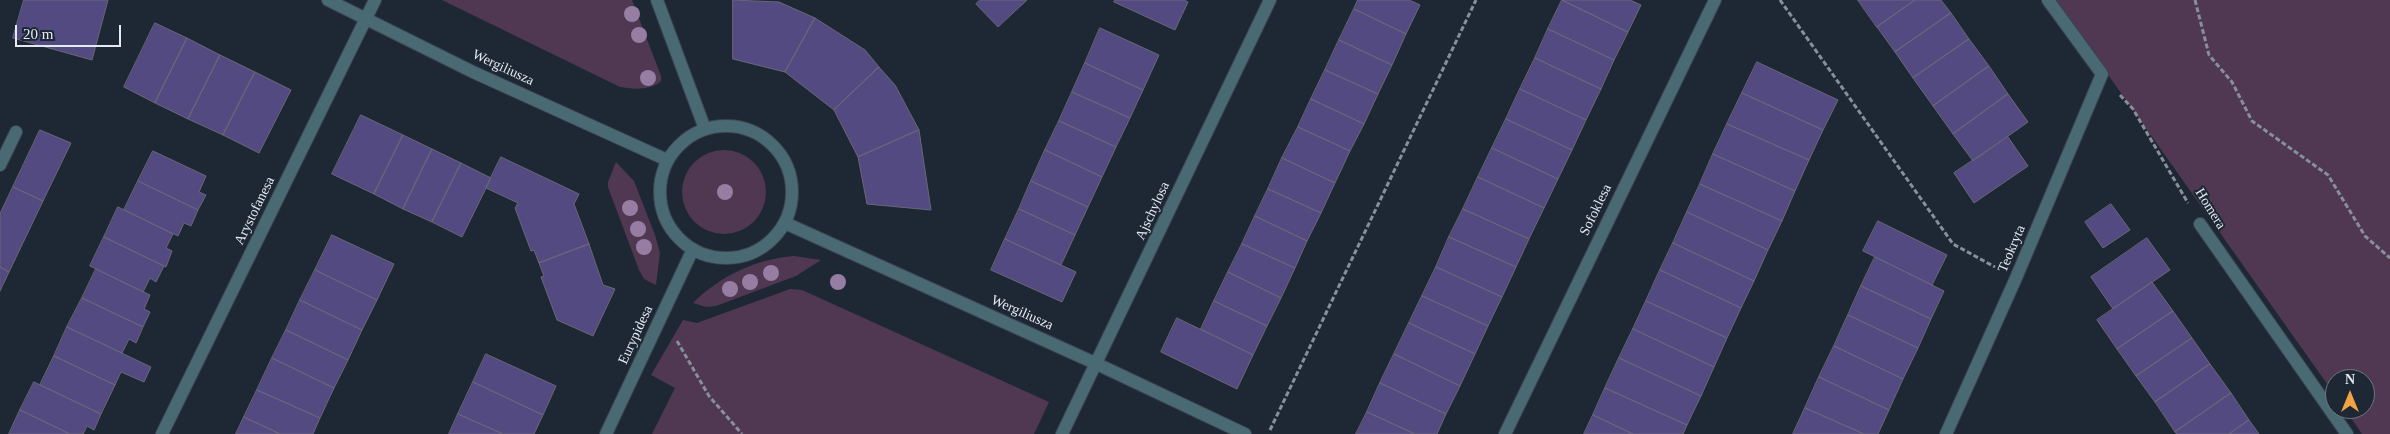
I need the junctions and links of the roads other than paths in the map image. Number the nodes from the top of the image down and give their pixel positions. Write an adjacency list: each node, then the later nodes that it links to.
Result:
1 (328, 0): 7 (street, Wergiliusza)
2 (375, 0): 7 (street, Arystofanesa)
3 (658, 0): 8 (street)
4 (1270, 0): 15 (street, Ajschylosa)
5 (1714, 0): 20 (street, Sofoklesa)
6 (2048, 0): 21 (street, Teokryta)
7 (366, 19): 10 (street, Wergiliusza); 16 (street, Arystofanesa)
8 (705, 129): 10 (street); 12 (street)
9 (16, 132): 11 (street)
10 (667, 160): 14 (street)
11 (0, 165)
12 (785, 223): 14 (street); 15 (street, Wergiliusza)
13 (2200, 224): 22 (street, Homera)
14 (693, 249): 17 (street, Eurypidesa)
15 (1097, 364): 18 (street, Ajschylosa); 19 (street, Wergiliusza)
16 (162, 434)
17 (606, 434)
18 (1062, 434)
19 (1245, 434)
20 (1505, 434)
21 (1946, 434)
22 (2347, 434)

